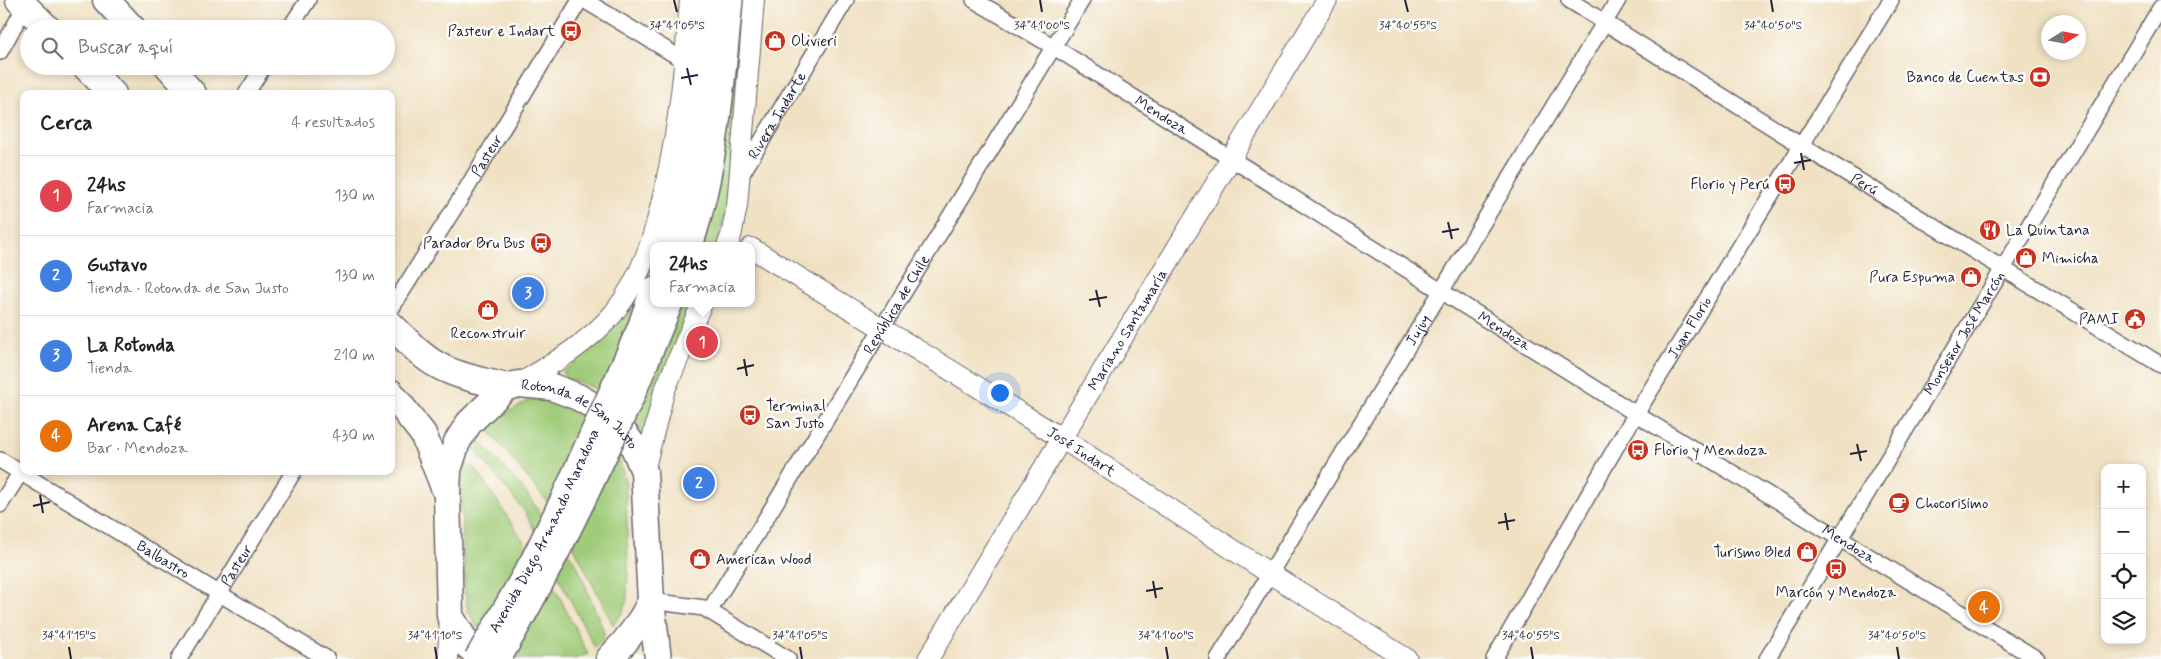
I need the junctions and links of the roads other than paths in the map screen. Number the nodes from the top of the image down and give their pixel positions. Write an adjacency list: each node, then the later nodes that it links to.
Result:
1 (106, 0): 18 (highway)
2 (308, 0): 19 (street)
3 (582, 0): 23 (street); 42 (street, Pasteur)
4 (690, 0): 23 (street)
5 (708, 0): 34 (main road)
6 (730, 0): 35 (main road)
7 (754, 0): 32 (street)
8 (846, 0): 32 (street, Rivera Indarte)
9 (974, 0): 21 (street, Mendoza)
10 (1082, 0): 21 (street, República de Chile)
11 (1327, 0): 31 (street, Mariano Santamaría)
12 (1569, 0): 20 (street, Perú)
13 (1618, 0): 20 (street, Jujuy)
14 (1891, 0): 30 (street, Juan Florio)
15 (25, 2): 17 (highway); 22 (street)
16 (2161, 7): 39 (street, Monseñor José Marcón)
17 (40, 20)
18 (125, 20)
19 (295, 20)
20 (1605, 22): 30 (street, Perú); 40 (street, Jujuy)
21 (1054, 47): 31 (street, Mendoza); 46 (street, República de Chile)
22 (0, 52)
23 (685, 61): 33 (street)
24 (94, 75): 27 (highway)
25 (176, 75): 28 (highway)
26 (258, 75): 29 (street)
27 (108, 90)
28 (189, 90)
29 (249, 90)
30 (1802, 146): 39 (street, Perú); 51 (street, Juan Florio)
31 (1230, 158): 40 (street, Mendoza); 52 (street, Mariano Santamaría)
32 (740, 179): 36 (street)
33 (651, 242)
34 (669, 242)
35 (691, 242)
36 (735, 242)
37 (650, 246): 48 (street)
38 (755, 251): 46 (street, José Indart)
39 (2003, 269): 47 (street, Perú); 61 (street, Monseñor José Marcón)
40 (1442, 290): 51 (street, Mendoza); 62 (street, Jujuy)
41 (650, 299): 49 (main road, Avenida Diego Armando Maradona)
42 (395, 303)
43 (668, 307): 49 (main road, Avenida Diego Armando Maradona)
44 (700, 307): 55 (street)
45 (395, 329): 48 (highway)
46 (882, 330): 52 (street, José Indart); 65 (street, República de Chile)
47 (2161, 364)
48 (512, 386): 55 (highway, Rotonda de San Justo); 59 (highway, Rotonda de San Justo)
49 (622, 393): 70 (main road, Avenida Diego Armando Maradona, bridge); 72 (main road, Avenida Diego Armando Maradona, bridge)
50 (395, 398): 59 (highway)
51 (1636, 414): 61 (street, Mendoza); 79 (street, Juan Florio)
52 (1061, 438): 62 (street, José Indart); 76 (street, Mariano Santamaría)
53 (0, 460): 54 (street, Balbastro)
54 (20, 469)
55 (644, 471): 64 (highway, Rotonda de San Justo)
56 (20, 473): 60 (street)
57 (30, 475): 63 (street, Balbastro)
58 (292, 475): 63 (street, Pasteur)
59 (447, 494): 66 (highway, Rotonda de San Justo)
60 (0, 505)
61 (1839, 537): 80 (street, Monseñor José Marcón); 81 (street, Mendoza)
62 (1269, 574): 77 (street, Jujuy); 78 (street, José Indart)
63 (219, 594): 67 (street, Pasteur); 68 (street, Balbastro)
64 (651, 601): 65 (street); 73 (highway); 74 (highway, Rotonda de San Justo)
65 (710, 610): 75 (street)
66 (450, 616): 69 (street); 71 (highway)
67 (179, 659)
68 (327, 659)
69 (448, 659)
70 (477, 659)
71 (482, 659)
72 (498, 659)
73 (609, 659)
74 (658, 659)
75 (788, 659)
76 (928, 659)
77 (1218, 659)
78 (1407, 659)
79 (1494, 659)
80 (1767, 659)
81 (2037, 659)

